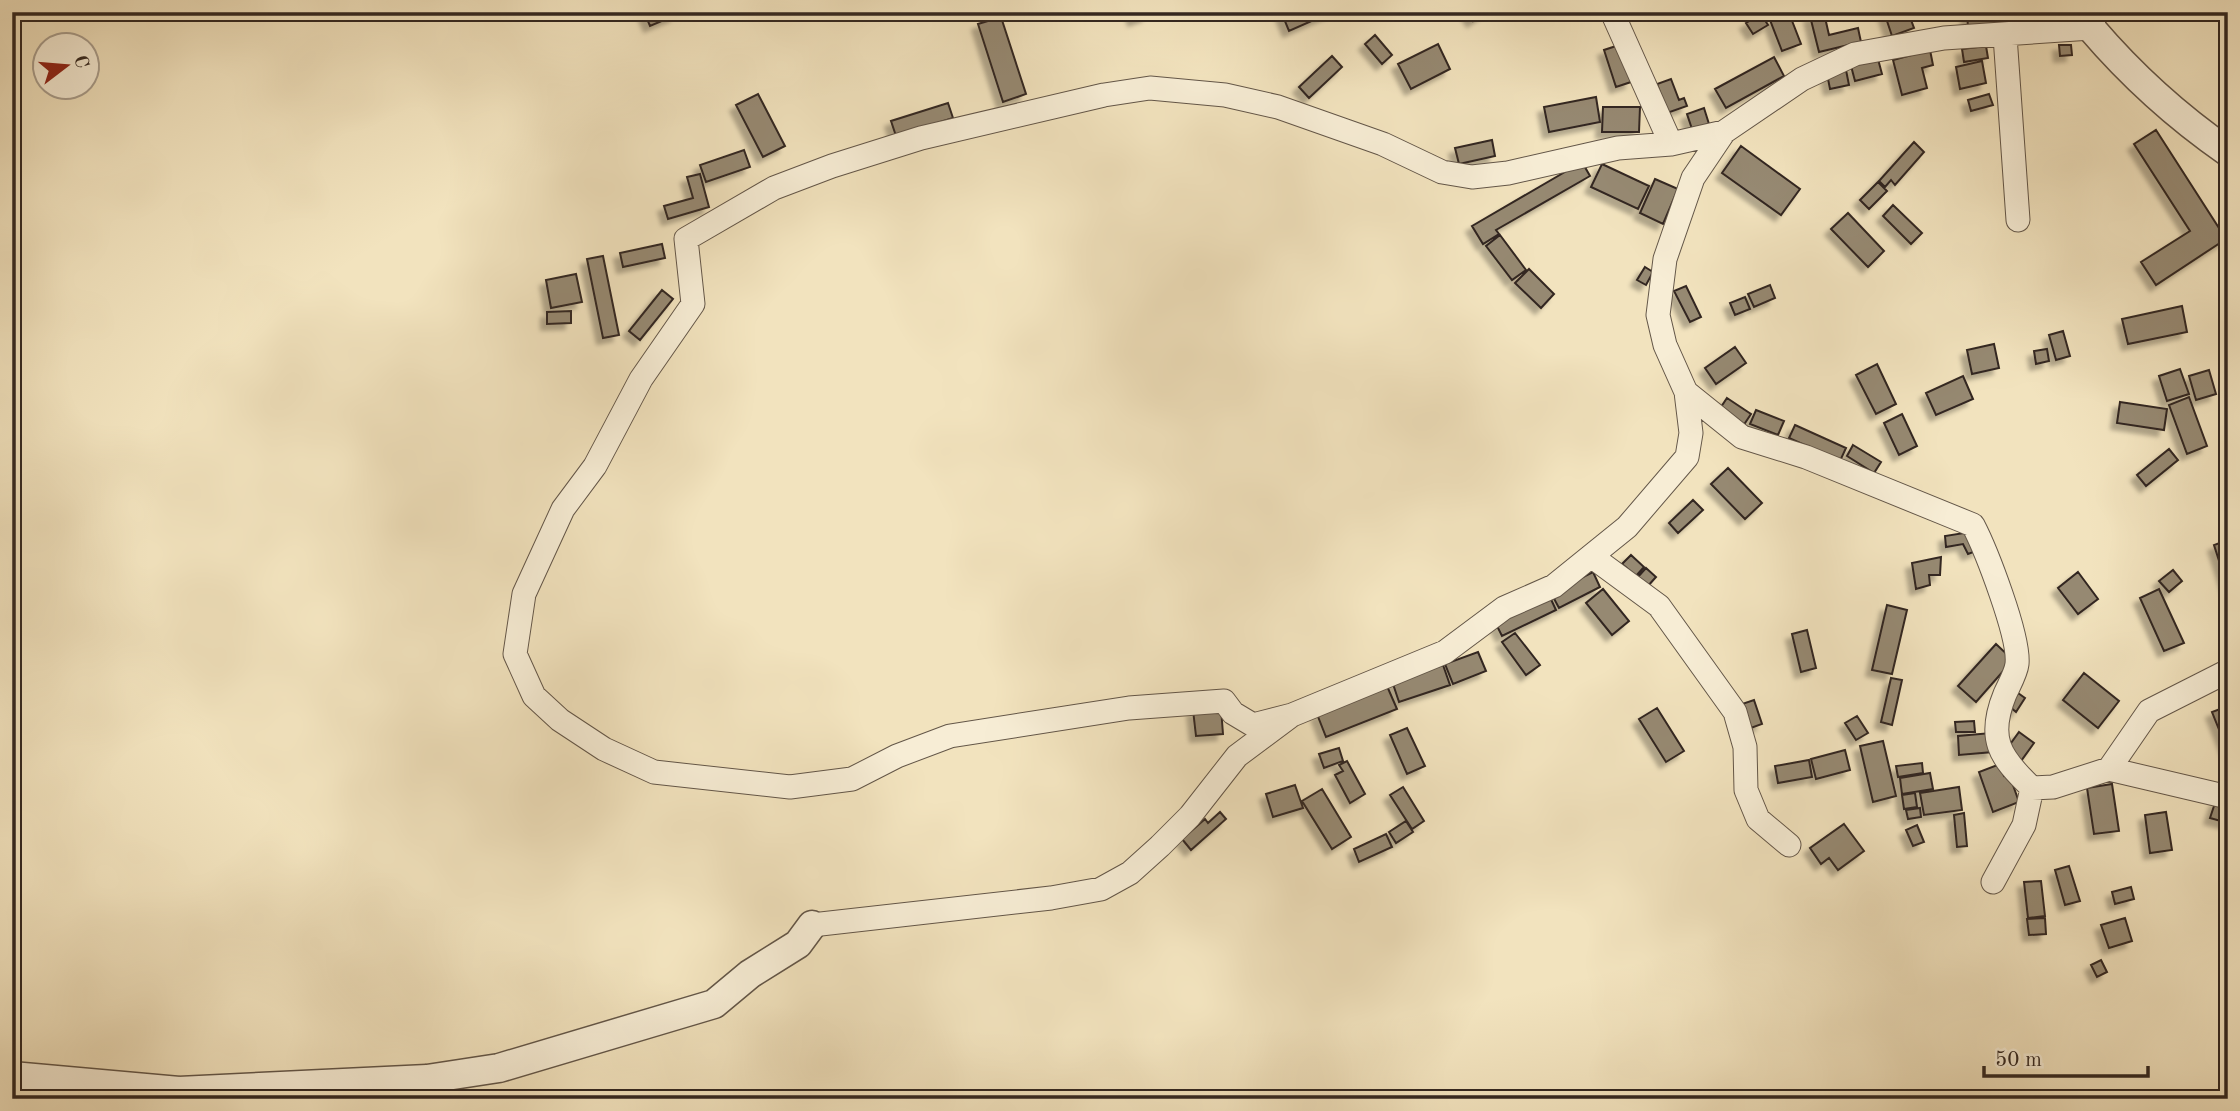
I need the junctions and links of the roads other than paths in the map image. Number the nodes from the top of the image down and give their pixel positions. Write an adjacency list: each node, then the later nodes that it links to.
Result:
1 (1612, 12): 5 (street)
2 (2091, 20): 3 (street); 6 (street)
3 (2005, 36): 4 (street); 7 (street)
4 (1724, 132): 5 (street); 8 (street)
5 (1671, 144): 11 (street)
6 (2228, 152)
7 (2018, 220)
8 (1686, 392): 9 (street); 13 (street)
9 (1591, 556): 11 (street); 15 (street)
10 (2228, 671): 12 (street)
11 (1292, 715): 17 (street)
12 (2109, 768): 13 (street); 14 (street)
13 (2032, 788): 16 (street)
14 (2228, 797)
15 (1789, 845)
16 (1993, 882)
17 (812, 925): 18 (street)
18 (12, 1076)

